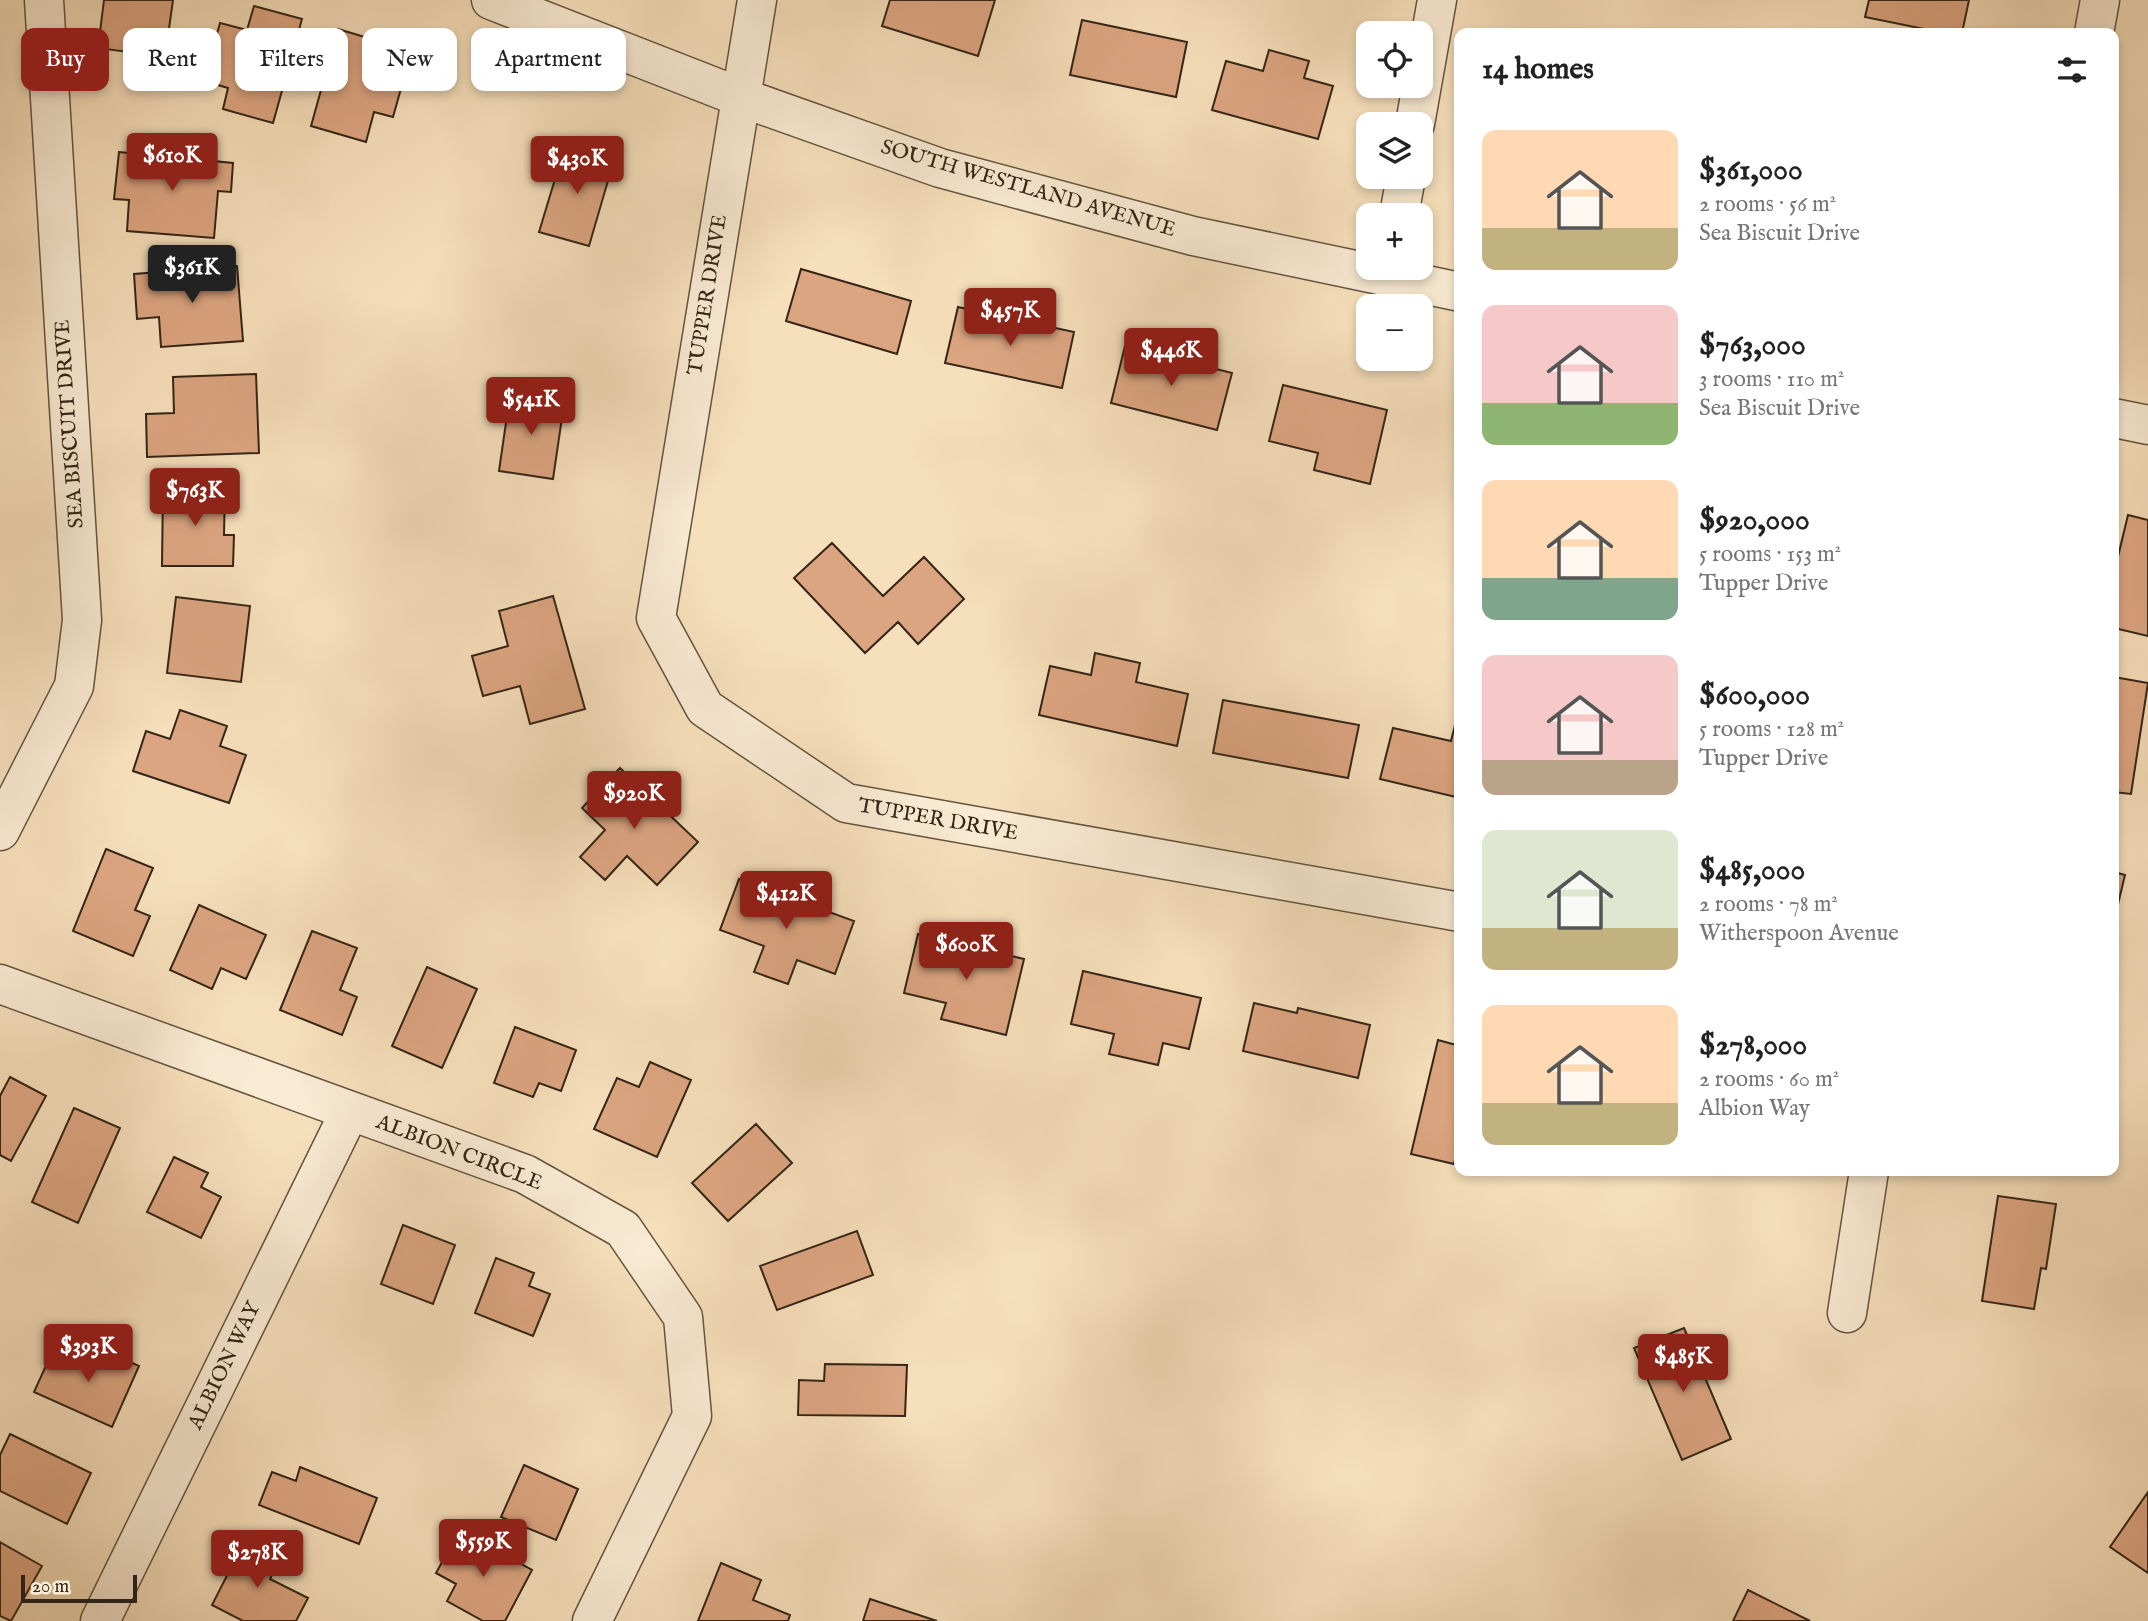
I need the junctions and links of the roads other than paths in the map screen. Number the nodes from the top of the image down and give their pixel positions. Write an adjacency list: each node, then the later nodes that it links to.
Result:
1 (44, 0): 14 (street, SEA BISCUIT DRIVE)
2 (491, 0): 7 (street, SOUTH WESTLAND AVENUE)
3 (757, 0): 7 (street, TUPPER DRIVE)
4 (1437, 0): 8 (street)
5 (2100, 0): 6 (street)
6 (2095, 28)
7 (740, 97): 9 (street, SOUTH WESTLAND AVENUE); 15 (street, TUPPER DRIVE)
8 (1417, 112)
9 (1356, 267)
10 (1415, 280): 11 (street, SOUTH WESTLAND AVENUE)
11 (1454, 290)
12 (2119, 419): 13 (street)
13 (2148, 425)
14 (0, 831)
15 (1454, 911)
16 (0, 984): 17 (street, ALBION CIRCLE)
17 (350, 1111): 20 (street, ALBION WAY); 21 (street, ALBION CIRCLE)
18 (1868, 1176): 19 (street)
19 (1847, 1313)
20 (100, 1621)
21 (593, 1621)

